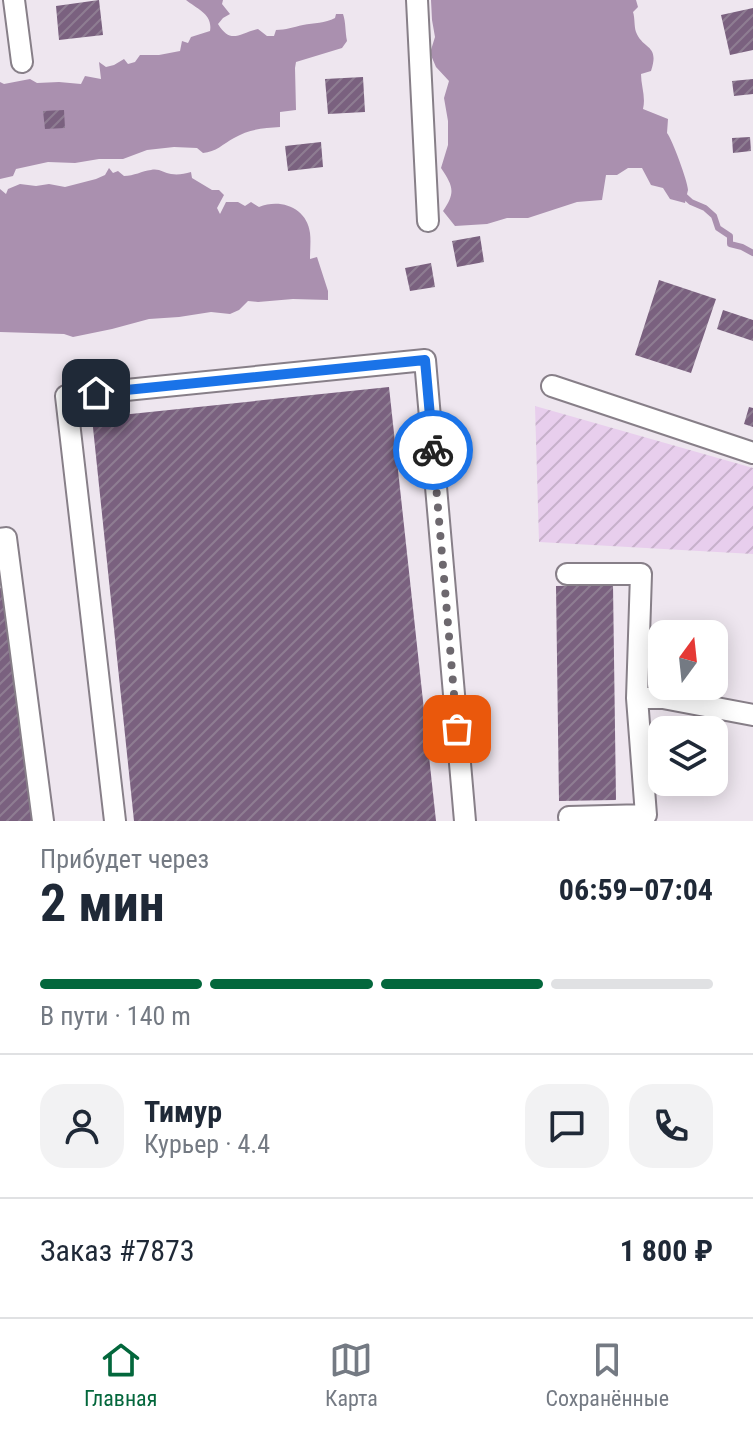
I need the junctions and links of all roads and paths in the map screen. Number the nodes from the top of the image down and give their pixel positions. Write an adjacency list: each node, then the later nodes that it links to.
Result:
1 (14, 0): 3 (lane)
2 (417, 0): 4 (lane)
3 (22, 62)
4 (428, 221)
5 (552, 386): 6 (lane)
6 (753, 453)
7 (0, 539): 12 (lane)
8 (567, 574): 9 (lane)
9 (637, 698): 10 (lane); 11 (lane)
10 (753, 715)
11 (569, 817)
12 (43, 821)
13 (115, 821): 14 (lane)
14 (465, 821)

